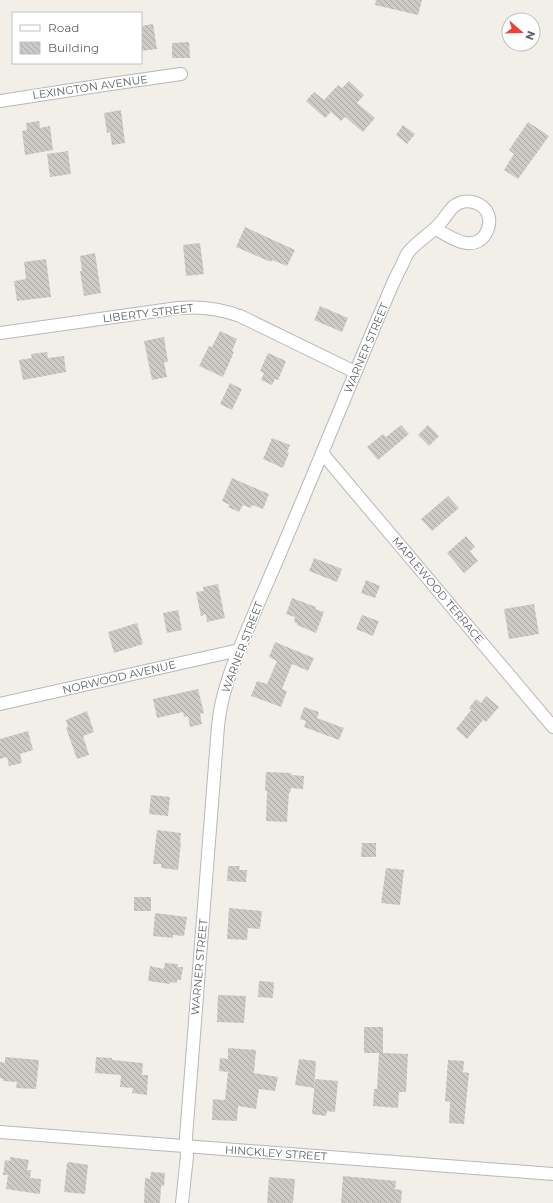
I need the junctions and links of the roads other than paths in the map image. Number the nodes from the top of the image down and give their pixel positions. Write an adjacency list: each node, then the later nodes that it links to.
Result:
1 (181, 74): 2 (street, LEXINGTON AVENUE)
2 (0, 101)
3 (436, 229): 5 (street, WARNER STREET)
4 (0, 333): 5 (street, LIBERTY STREET)
5 (356, 372): 6 (street, WARNER STREET)
6 (322, 453): 7 (street, WARNER STREET); 9 (street, MAPLEWOOD TERRACE)
7 (239, 650): 8 (street, NORWOOD AVENUE); 11 (street, WARNER STREET)
8 (0, 704)
9 (553, 727)
10 (0, 1132): 11 (street, HINCKLEY STREET)
11 (186, 1146): 12 (street, HINCKLEY STREET); 13 (street, WARNER STREET)
12 (553, 1174)
13 (182, 1203)

